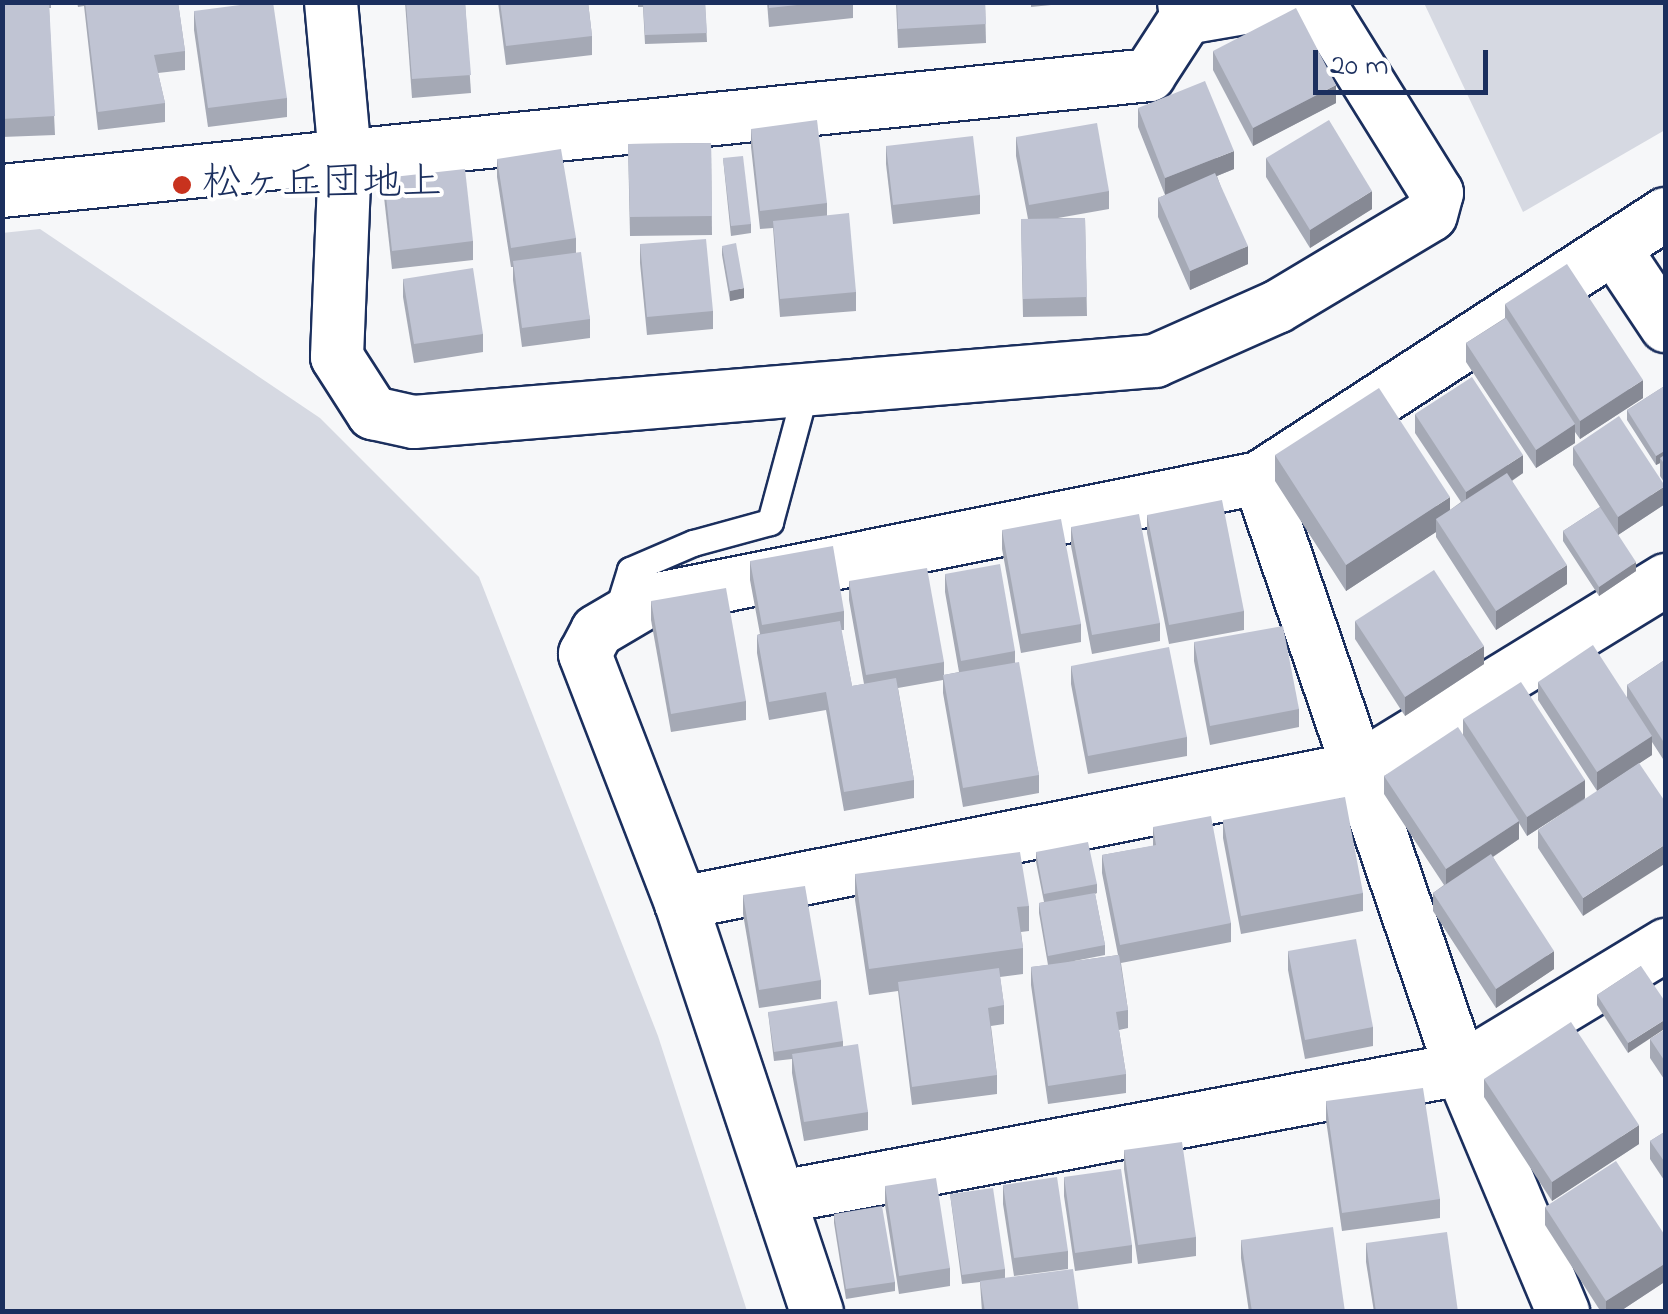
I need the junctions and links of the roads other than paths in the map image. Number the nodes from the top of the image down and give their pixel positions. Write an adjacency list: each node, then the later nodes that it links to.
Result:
1 (331, 2): 5 (street)
2 (1279, 2): 4 (street)
3 (1318, 2): 10 (street)
4 (1185, 10): 5 (street)
5 (345, 157): 6 (street); 10 (street)
6 (2, 190)
7 (1666, 214): 8 (street)
8 (1614, 248): 9 (street); 11 (street)
9 (1666, 326)
10 (807, 385): 13 (lane)
11 (1258, 478): 13 (street); 14 (street)
12 (1666, 580): 14 (street)
13 (614, 620): 15 (street)
14 (1358, 768): 15 (street); 17 (street)
15 (681, 903): 18 (street)
16 (1666, 945): 17 (street)
17 (1461, 1070): 18 (street); 20 (street)
18 (781, 1197): 19 (street)
19 (816, 1312)
20 (1563, 1312)

